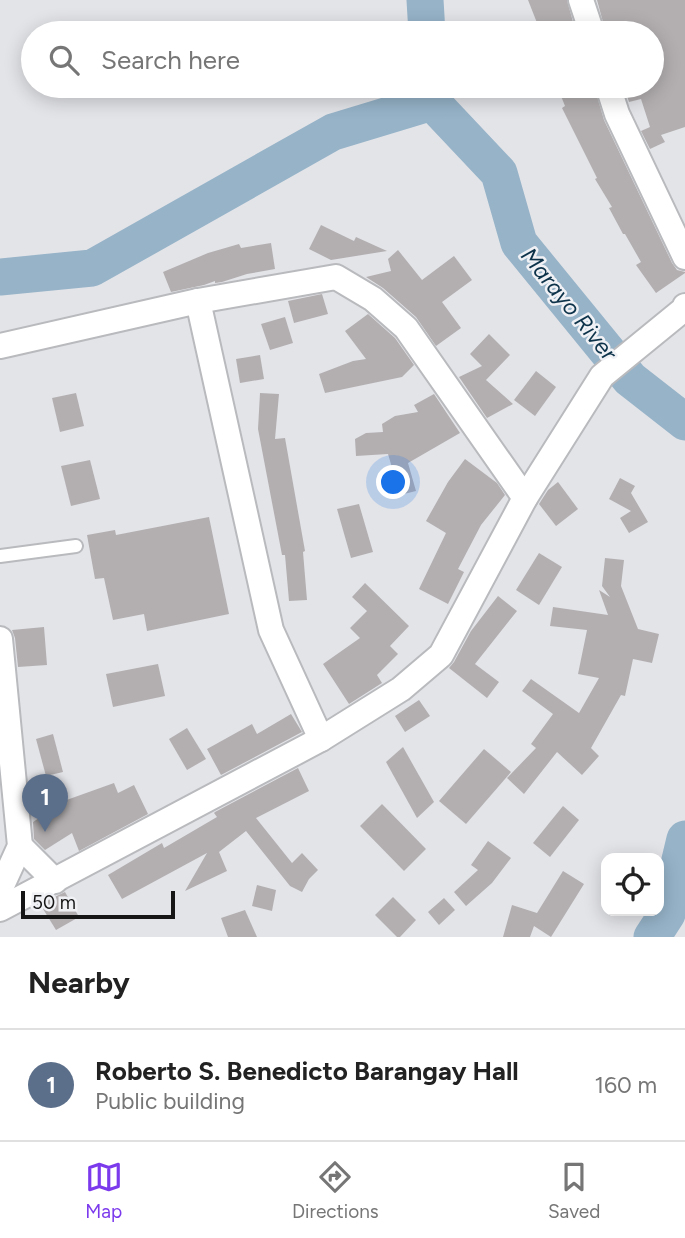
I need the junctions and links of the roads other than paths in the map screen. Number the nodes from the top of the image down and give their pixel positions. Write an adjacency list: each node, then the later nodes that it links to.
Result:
1 (581, 0): 2 (street)
2 (588, 21)
3 (612, 98): 4 (street)
4 (685, 257)
5 (198, 301): 7 (street); 8 (street); 12 (street)
6 (685, 308): 8 (street)
7 (0, 346)
8 (525, 498): 12 (street)
9 (76, 546): 10 (lane)
10 (0, 556)
11 (0, 639): 13 (street)
12 (321, 740): 14 (street)
13 (20, 846): 14 (street); 15 (street)
14 (55, 881): 16 (street)
15 (0, 890)
16 (0, 908)

